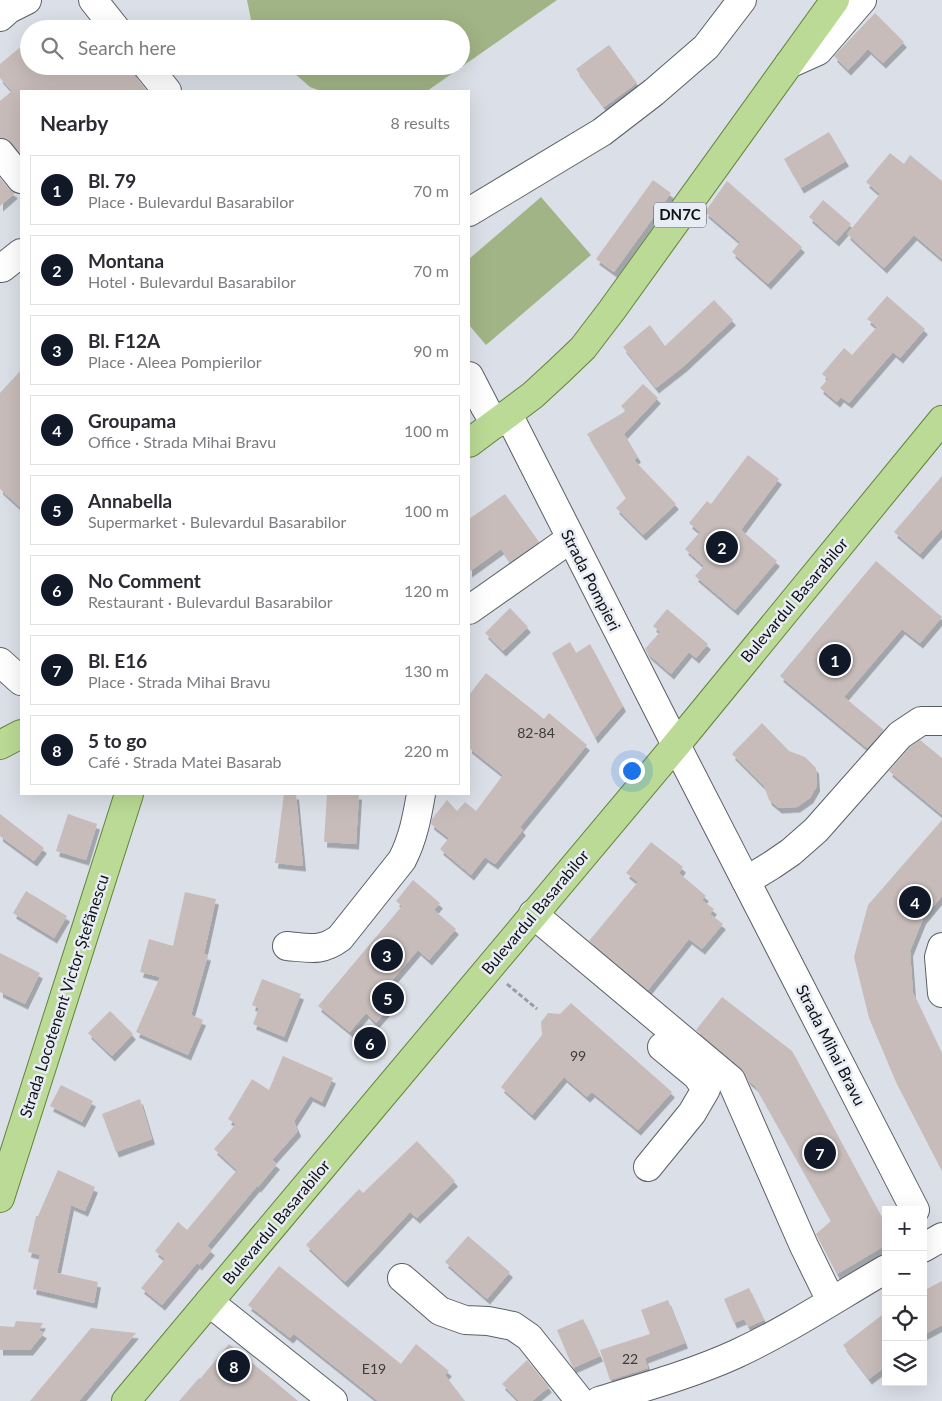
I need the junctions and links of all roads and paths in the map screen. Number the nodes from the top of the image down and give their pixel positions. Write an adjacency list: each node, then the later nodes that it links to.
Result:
1 (26, 0): 6 (street)
2 (93, 0): 7 (street)
3 (742, 0): 13 (street)
4 (835, 0): 8 (main road, DN7C)
5 (862, 0): 8 (street)
6 (0, 17)
7 (109, 20)
8 (789, 64): 15 (main road, DN7C)
9 (154, 75): 10 (street)
10 (166, 90)
11 (0, 154): 12 (street)
12 (20, 177)
13 (470, 211)
14 (470, 378): 15 (street, Strada Pompieri)
15 (502, 419): 17 (main road, DN7C); 18 (street, Strada Pompieri)
16 (942, 420): 23 (main road, Bulevardul Basarabilor)
17 (470, 442)
18 (570, 539): 19 (street); 23 (street, Strada Pompieri)
19 (470, 609)
20 (942, 721): 26 (street)
21 (20, 735): 22 (main road)
22 (0, 745)
23 (676, 745): 26 (street, Strada Mihai Bravu); 27 (main road, Bulevardul Basarabilor)
24 (129, 795): 34 (main road, Strada Locotenent Victor Ștefănescu)
25 (421, 795): 28 (street)
26 (746, 881): 35 (street, Strada Mihai Bravu)
27 (527, 921): 33 (street); 38 (street); 39 (main road, Bulevardul Basarabilor)
28 (287, 946)
29 (942, 947): 31 (street)
30 (503, 981): 32 (path)
31 (942, 993)
32 (537, 1009)
33 (648, 1167)
34 (0, 1198)
35 (913, 1206)
36 (882, 1272): 38 (street)
37 (402, 1278): 42 (street)
38 (831, 1301): 43 (street)
39 (209, 1302): 40 (main road, Bulevardul Basarabilor); 41 (street)
40 (126, 1401)
41 (334, 1401)
42 (580, 1401)
43 (599, 1401)

